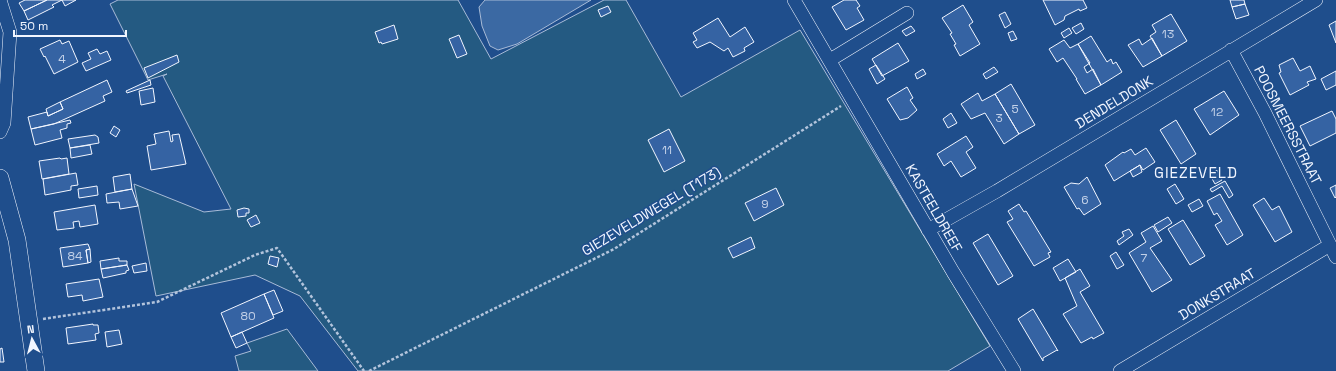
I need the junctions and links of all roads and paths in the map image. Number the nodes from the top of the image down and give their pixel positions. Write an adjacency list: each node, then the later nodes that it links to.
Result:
1 (0, 0): 8 (street)
2 (794, 0): 6 (street, KASTEELDREEF)
3 (1316, 0): 5 (street, DENDELDONK)
4 (907, 13): 6 (street)
5 (1231, 50): 10 (street, DENDELDONK); 11 (street, POOSMEERSSTRAAT)
6 (830, 60): 7 (street, KASTEELDREEF)
7 (852, 100): 10 (street, KASTEELDREEF); 16 (path, GIEZEVELDWEGEL (T173))
8 (0, 132)
9 (0, 178): 13 (street)
10 (928, 230): 17 (street, KASTEELDREEF)
11 (1330, 245): 12 (street, POOSMEERSSTRAAT); 18 (street, DONKSTRAAT)
12 (1336, 257)
13 (29, 322): 14 (street); 15 (path)
14 (36, 371)
15 (364, 371)
16 (368, 371)
17 (1014, 371)
18 (1120, 371)

